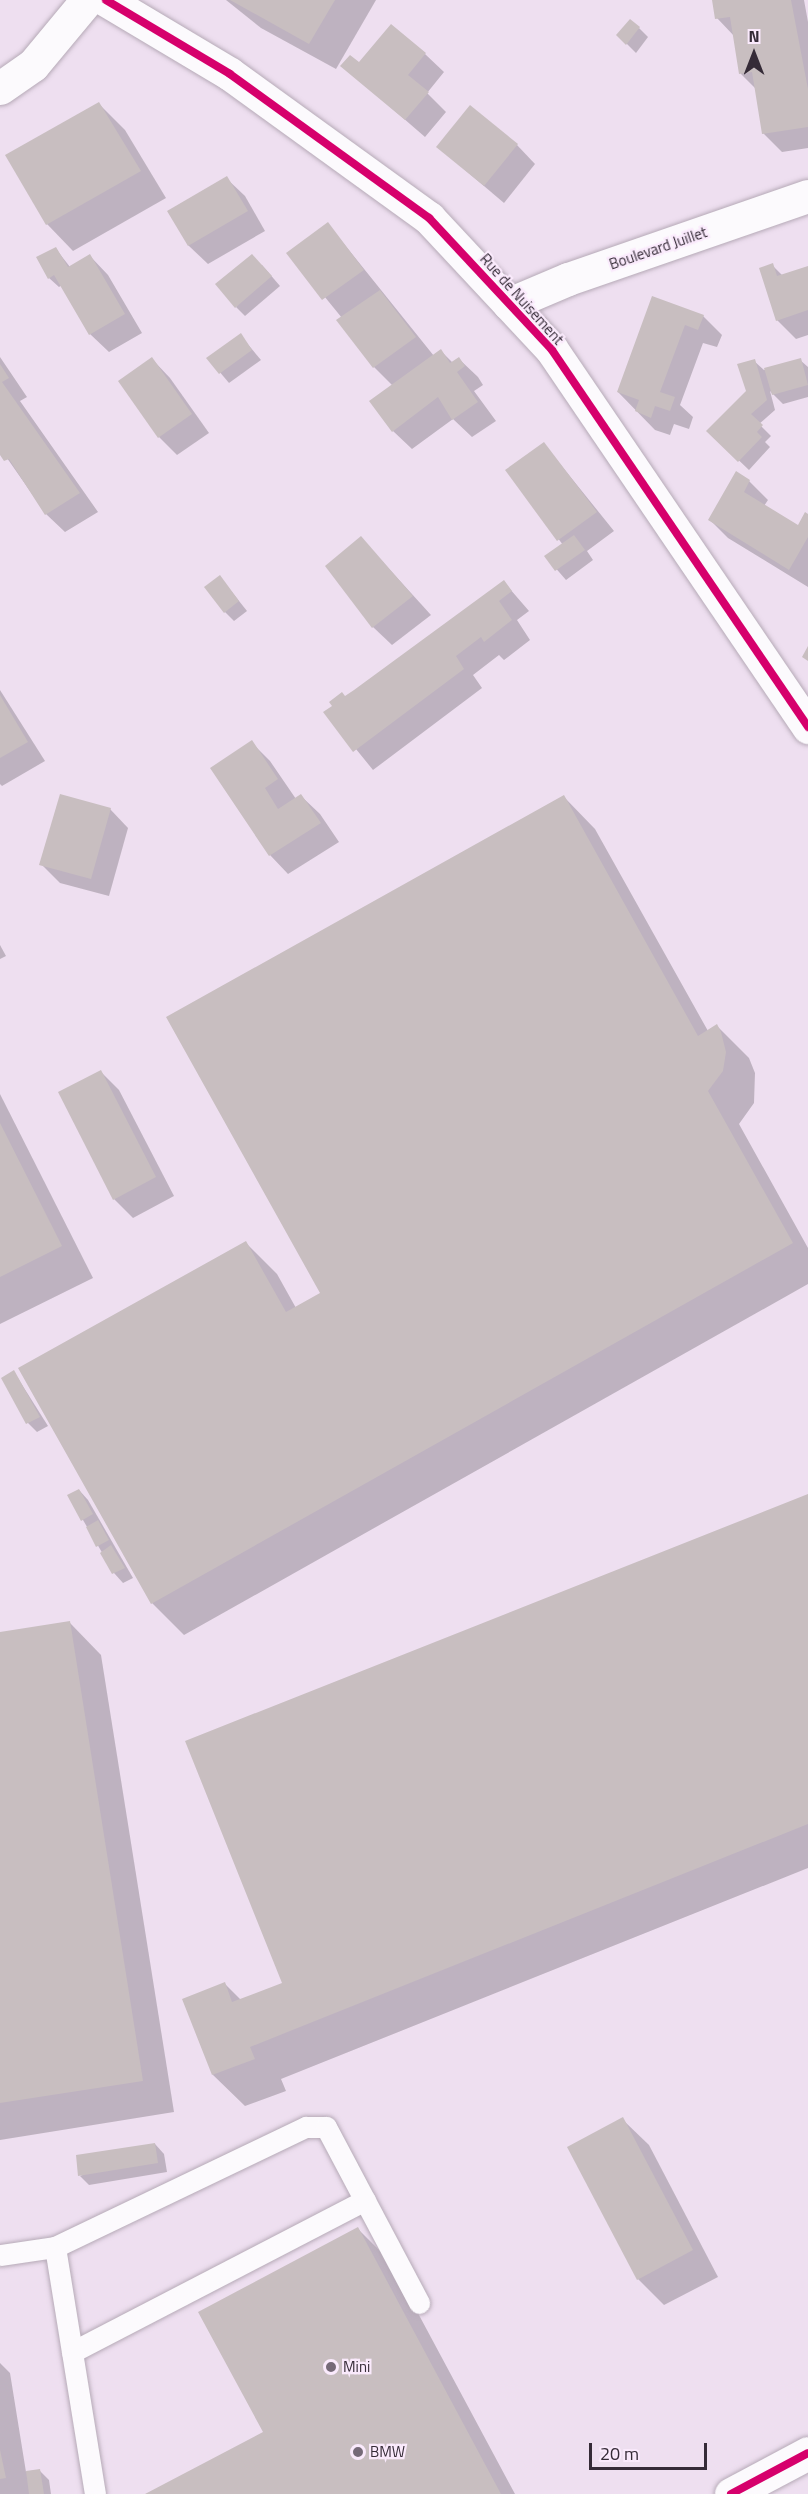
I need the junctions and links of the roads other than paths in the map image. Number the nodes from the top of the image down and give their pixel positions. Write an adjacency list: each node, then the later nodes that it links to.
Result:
1 (87, 0): 3 (street)
2 (106, 0): 5 (street, Rue de Nuisement)
3 (0, 88)
4 (808, 196): 5 (street, Boulevard Juillet)
5 (509, 304): 6 (street, Rue de Nuisement)
6 (808, 727)
7 (365, 2200): 8 (lane); 10 (lane); 11 (lane)
8 (55, 2247): 9 (lane); 11 (lane)
9 (0, 2254)
10 (419, 2303)
11 (72, 2352): 13 (lane)
12 (808, 2453): 14 (street)
13 (96, 2494)
14 (731, 2494)

